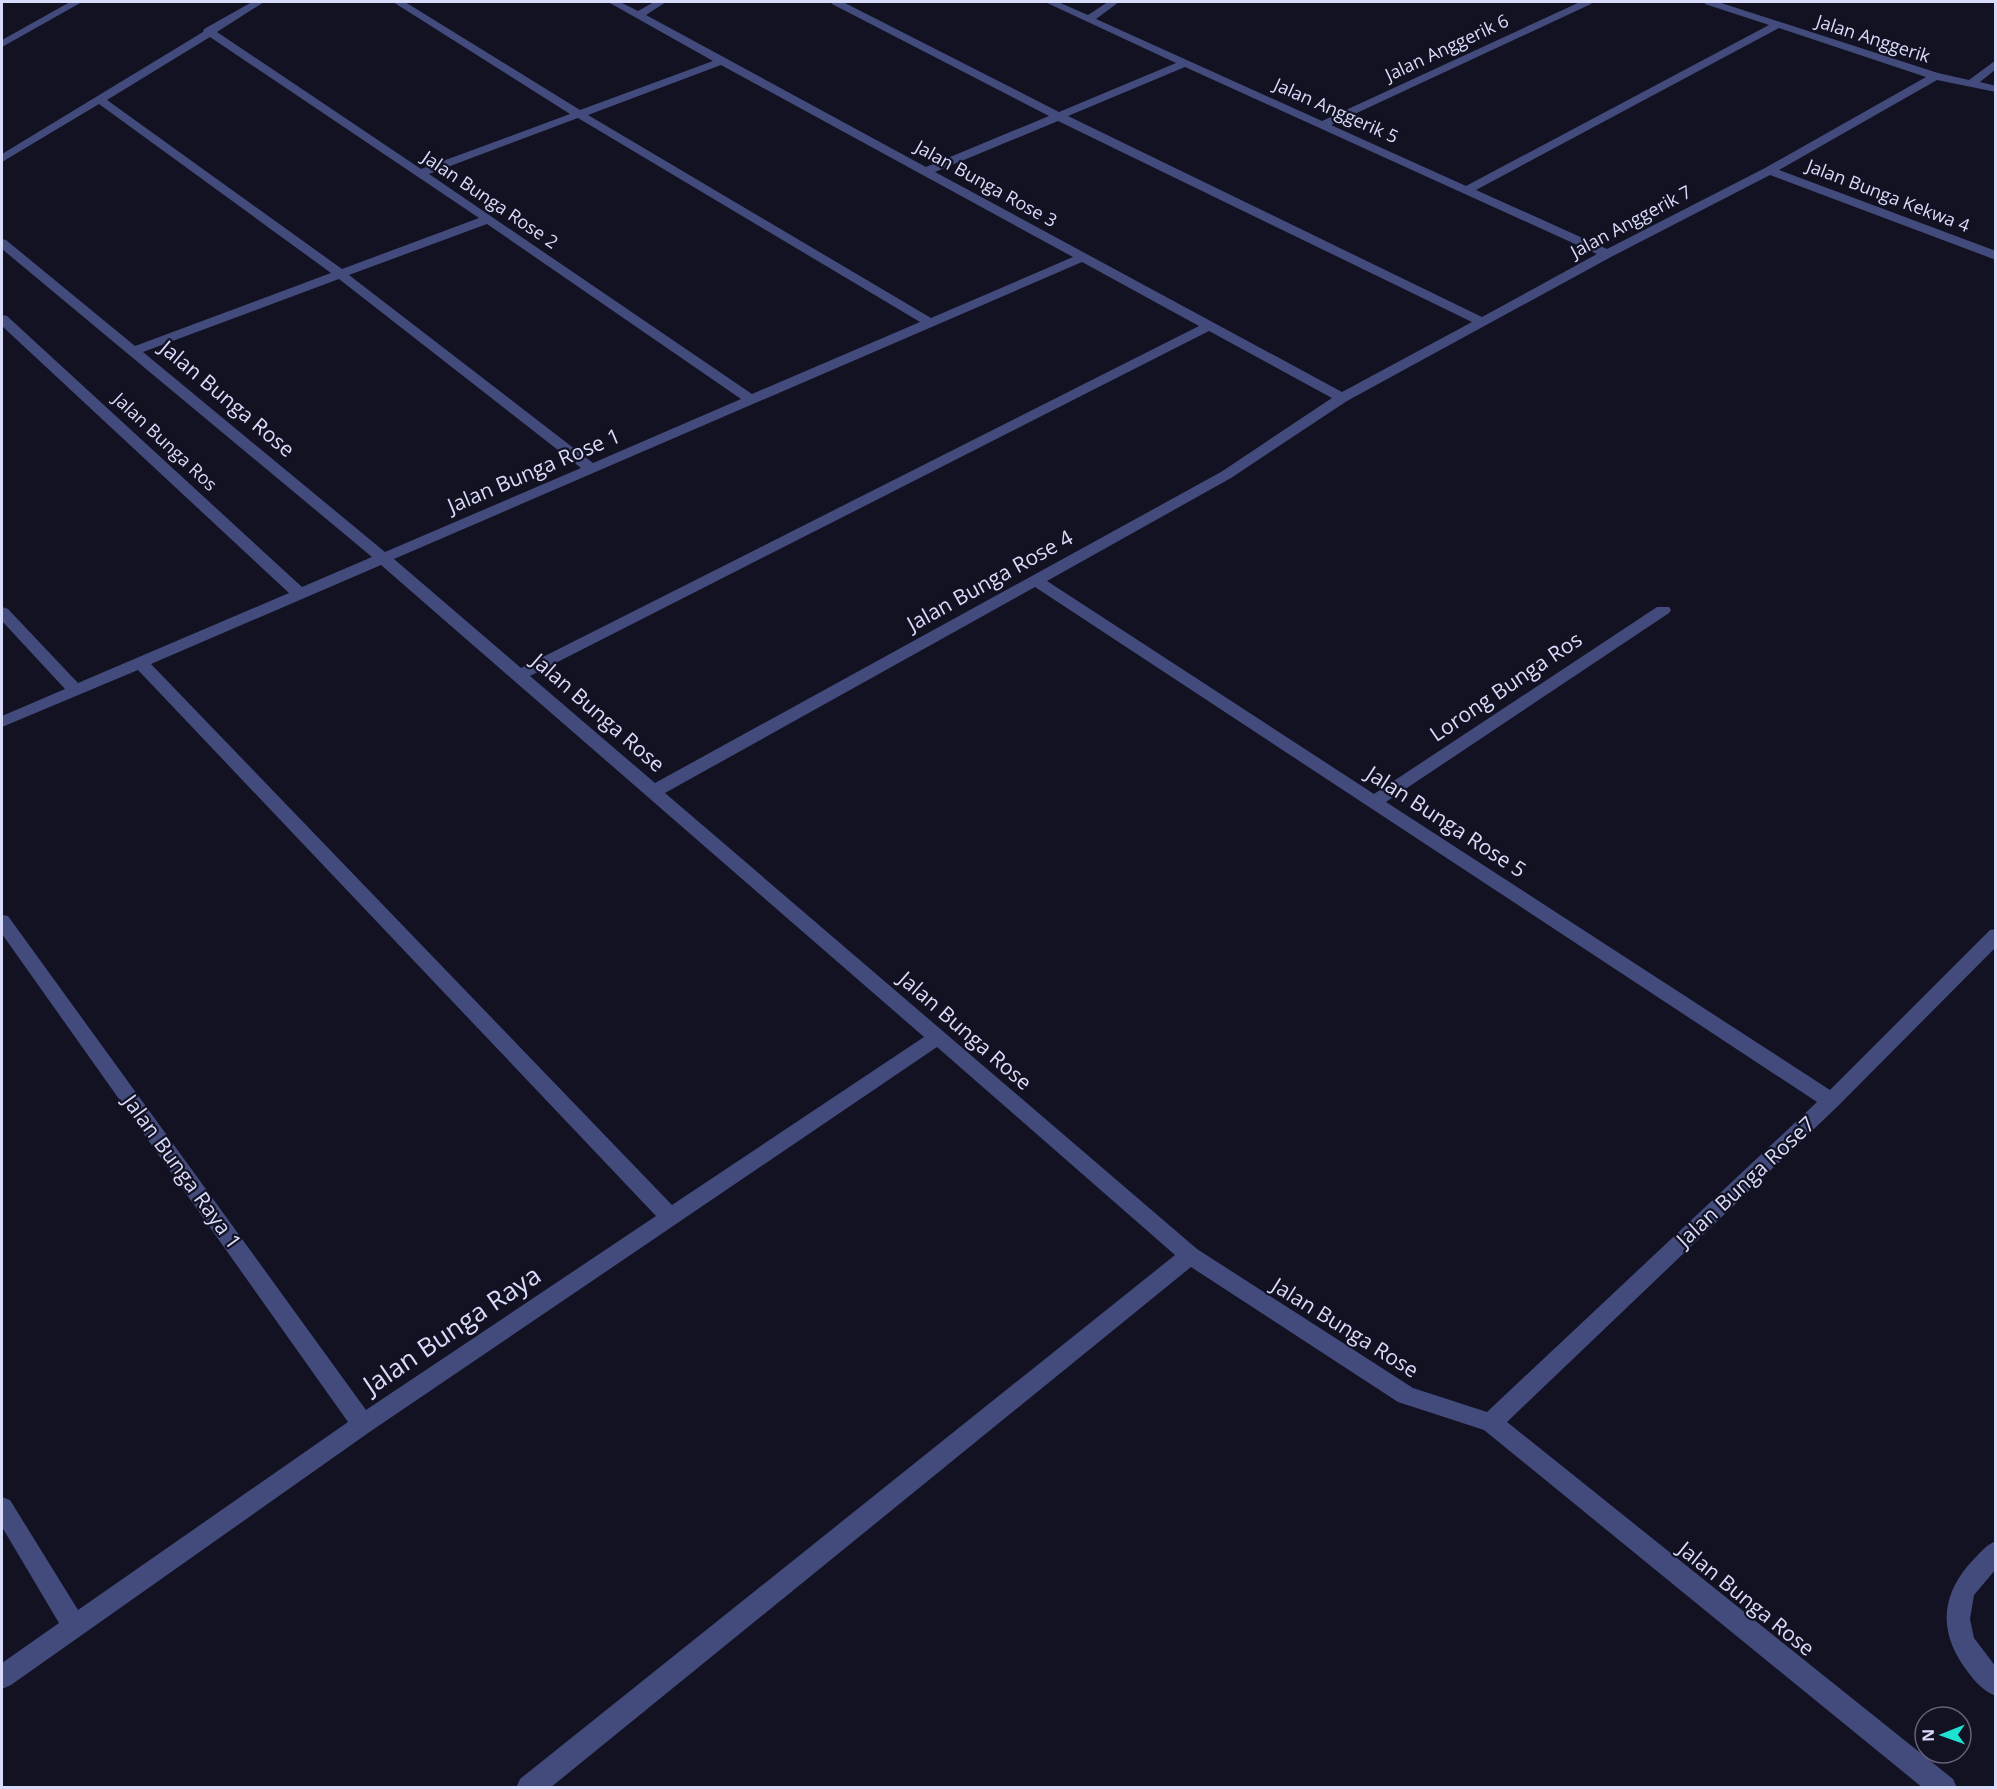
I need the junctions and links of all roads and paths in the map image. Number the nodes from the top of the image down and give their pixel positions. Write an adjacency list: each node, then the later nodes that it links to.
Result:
1 (77, 2): 15 (street)
2 (259, 2): 14 (street)
3 (398, 2): 23 (street)
4 (613, 2): 11 (street, Jalan Bunga Rose 3)
5 (661, 2): 11 (street)
6 (836, 2): 24 (street)
7 (1050, 2): 12 (street, Jalan Anggerik 5)
8 (1114, 2): 12 (street)
9 (1587, 2): 25 (street, Jalan Anggerik 6)
10 (1709, 2): 13 (street, Jalan Anggerik)
11 (639, 15): 16 (street, Jalan Bunga Rose 3)
12 (1089, 19): 17 (street, Jalan Anggerik 5)
13 (1777, 25): 19 (street, Jalan Anggerik); 30 (street)
14 (208, 31): 22 (street); 29 (street, Jalan Bunga Rose 2)
15 (2, 44)
16 (722, 61): 23 (street); 28 (street, Jalan Bunga Rose 3)
17 (1186, 63): 24 (street); 25 (street, Jalan Anggerik 5)
18 (1995, 63): 20 (street)
19 (1935, 76): 20 (street, Jalan Anggerik); 27 (street, Jalan Anggerik 7)
20 (1970, 85): 21 (street, Jalan Anggerik)
21 (1995, 89)
22 (99, 99): 26 (street); 36 (street)
23 (579, 114): 29 (street); 39 (street)
24 (1060, 117): 28 (street); 38 (street)
25 (1322, 124): 30 (street, Jalan Anggerik 5)
26 (2, 159)
27 (1769, 171): 33 (street, Jalan Anggerik 7); 34 (street, Jalan Bunga Kekwa 4)
28 (925, 172): 35 (street, Jalan Bunga Rose 3)
29 (419, 174): 31 (street, Jalan Bunga Rose 2)
30 (1467, 190): 33 (street, Jalan Anggerik 5)
31 (488, 219): 36 (street); 43 (street, Jalan Bunga Rose 2)
32 (2, 243): 41 (street, Jalan Bunga Rose)
33 (1607, 254): 38 (street, Jalan Anggerik 7)
34 (1995, 256)
35 (1083, 258): 39 (street, Jalan Bunga Rose 1); 40 (street, Jalan Bunga Rose 3)
36 (340, 274): 41 (street); 44 (street)
37 (2, 319): 47 (street, Jalan Bunga Ros)
38 (1483, 321): 42 (street, Jalan Anggerik 7)
39 (930, 323): 43 (street, Jalan Bunga Rose 1)
40 (1209, 326): 42 (street, Jalan Bunga Rose 3); 51 (street)
41 (134, 351): 45 (street, Jalan Bunga Rose)
42 (1342, 398): 46 (street, Jalan Bunga Rose 4)
43 (751, 400): 44 (street, Jalan Bunga Rose 1)
44 (592, 469): 45 (street, Jalan Bunga Rose 1)
45 (383, 558): 47 (street, Jalan Bunga Rose 1); 51 (street, Jalan Bunga Rose)
46 (1035, 580): 54 (street, Jalan Bunga Rose 4); 55 (street, Jalan Bunga Rose 5)
47 (300, 594): 50 (street, Jalan Bunga Rose 1)
48 (1663, 609): 55 (street, Lorong Bunga Ros)
49 (2, 612): 52 (street)
50 (141, 663): 52 (street, Jalan Bunga Rose 1); 60 (street)
51 (520, 675): 54 (street, Jalan Bunga Rose)
52 (75, 690): 53 (street, Jalan Bunga Rose 1)
53 (2, 722)
54 (653, 792): 58 (street, Jalan Bunga Rose)
55 (1374, 802): 59 (street, Jalan Bunga Rose 5)
56 (2, 921): 63 (street, Jalan Bunga Raya 1)
57 (1995, 935): 59 (street, Jalan Bunga Rose7)
58 (938, 1037): 60 (street, Jalan Bunga Raya); 61 (street, Jalan Bunga Rose)
59 (1831, 1101): 62 (street, Jalan Bunga Rose7)
60 (670, 1217): 63 (street, Jalan Bunga Raya)
61 (1190, 1255): 62 (street, Jalan Bunga Rose); 69 (street)
62 (1491, 1423): 70 (street, Jalan Bunga Rose)
63 (363, 1424): 66 (street, Jalan Bunga Raya)
64 (2, 1508): 66 (street)
65 (1995, 1552): 68 (street)
66 (74, 1626): 67 (street, Jalan Bunga Raya)
67 (2, 1677)
68 (1995, 1684)
69 (529, 1788)
70 (1944, 1788)

